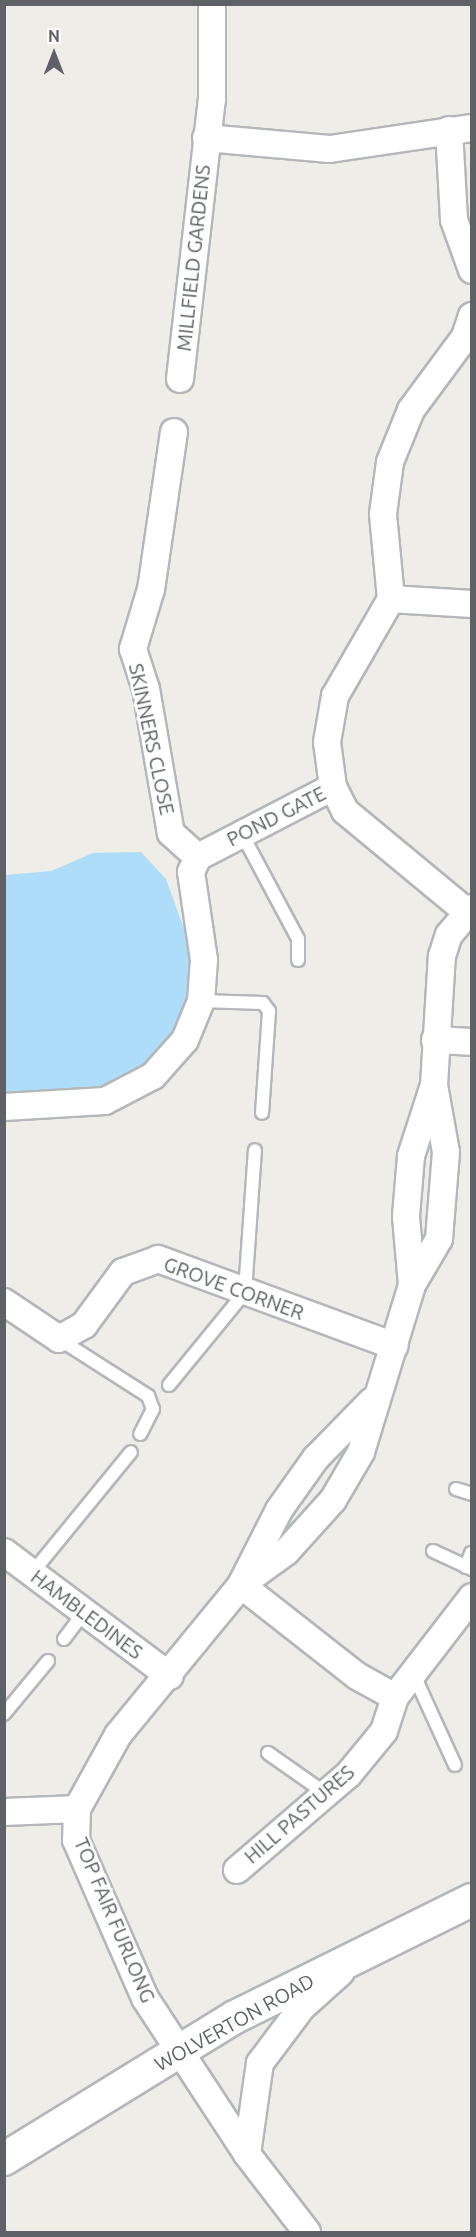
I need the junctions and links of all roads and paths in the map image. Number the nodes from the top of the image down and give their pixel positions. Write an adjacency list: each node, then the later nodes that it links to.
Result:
1 (212, 4): 3 (street, MILLFIELD GARDENS)
2 (460, 129): 3 (street, MILLFIELD GARDENS); 4 (street)
3 (206, 138): 6 (street, MILLFIELD GARDENS)
4 (471, 270)
5 (471, 316): 8 (street)
6 (180, 379)
7 (174, 432): 12 (street, SKINNERS CLOSE)
8 (391, 599): 9 (street); 10 (street)
9 (471, 604)
10 (333, 787): 11 (street, POND GATE); 13 (street, POND GATE)
11 (242, 834): 12 (street, POND GATE); 14 (lane)
12 (194, 865): 15 (street)
13 (469, 910): 16 (street, TOP FAIR FURLONG)
14 (298, 960)
15 (201, 1001): 19 (street); 20 (lane)
16 (435, 1040): 17 (street); 18 (street, TOP FAIR FURLONG)
17 (471, 1042)
18 (434, 1085): 22 (street, TOP FAIR FURLONG); 22 (street, TOP FAIR FURLONG)
19 (4, 1107)
20 (262, 1113)
21 (255, 1150): 23 (lane)
22 (412, 1285): 26 (street, TOP FAIR FURLONG)
23 (245, 1292): 25 (street, GROVE CORNER); 26 (street, GROVE CORNER); 27 (lane)
24 (4, 1302): 25 (street)
25 (59, 1339): 29 (lane)
26 (395, 1346): 28 (street, TOP FAIR FURLONG)
27 (169, 1385)
28 (372, 1401): 38 (street, TOP FAIR FURLONG); 38 (street, TOP FAIR FURLONG)
29 (140, 1434)
30 (131, 1452): 37 (lane)
31 (456, 1489): 32 (lane)
32 (471, 1494)
33 (433, 1551): 36 (lane)
34 (4, 1552): 37 (street, HAMBLEDINES)
35 (471, 1553): 36 (lane)
36 (469, 1568)
37 (32, 1573): 40 (street, HAMBLEDINES)
38 (241, 1585): 44 (street, TOP FAIR FURLONG); 45 (street)
39 (471, 1597): 43 (street, HILL PASTURES)
40 (84, 1611): 41 (lane); 44 (street, HAMBLEDINES)
41 (64, 1639)
42 (48, 1661): 46 (lane)
43 (413, 1673): 45 (street, HILL PASTURES); 48 (lane)
44 (170, 1676): 50 (street, TOP FAIR FURLONG)
45 (395, 1697): 49 (street, HILL PASTURES)
46 (4, 1714)
47 (268, 1753): 49 (lane)
48 (455, 1765)
49 (325, 1793): 52 (street, HILL PASTURES)
50 (77, 1809): 51 (street); 55 (street, TOP FAIR FURLONG)
51 (4, 1812)
52 (237, 1869)
53 (471, 1900): 54 (street, WOLVERTON ROAD)
54 (372, 1948): 55 (street, WOLVERTON ROAD); 56 (street)
55 (180, 2050): 56 (street, TOP FAIR FURLONG); 57 (street, WOLVERTON ROAD)
56 (247, 2154): 58 (street, TOP FAIR FURLONG)
57 (4, 2159)
58 (307, 2232)

